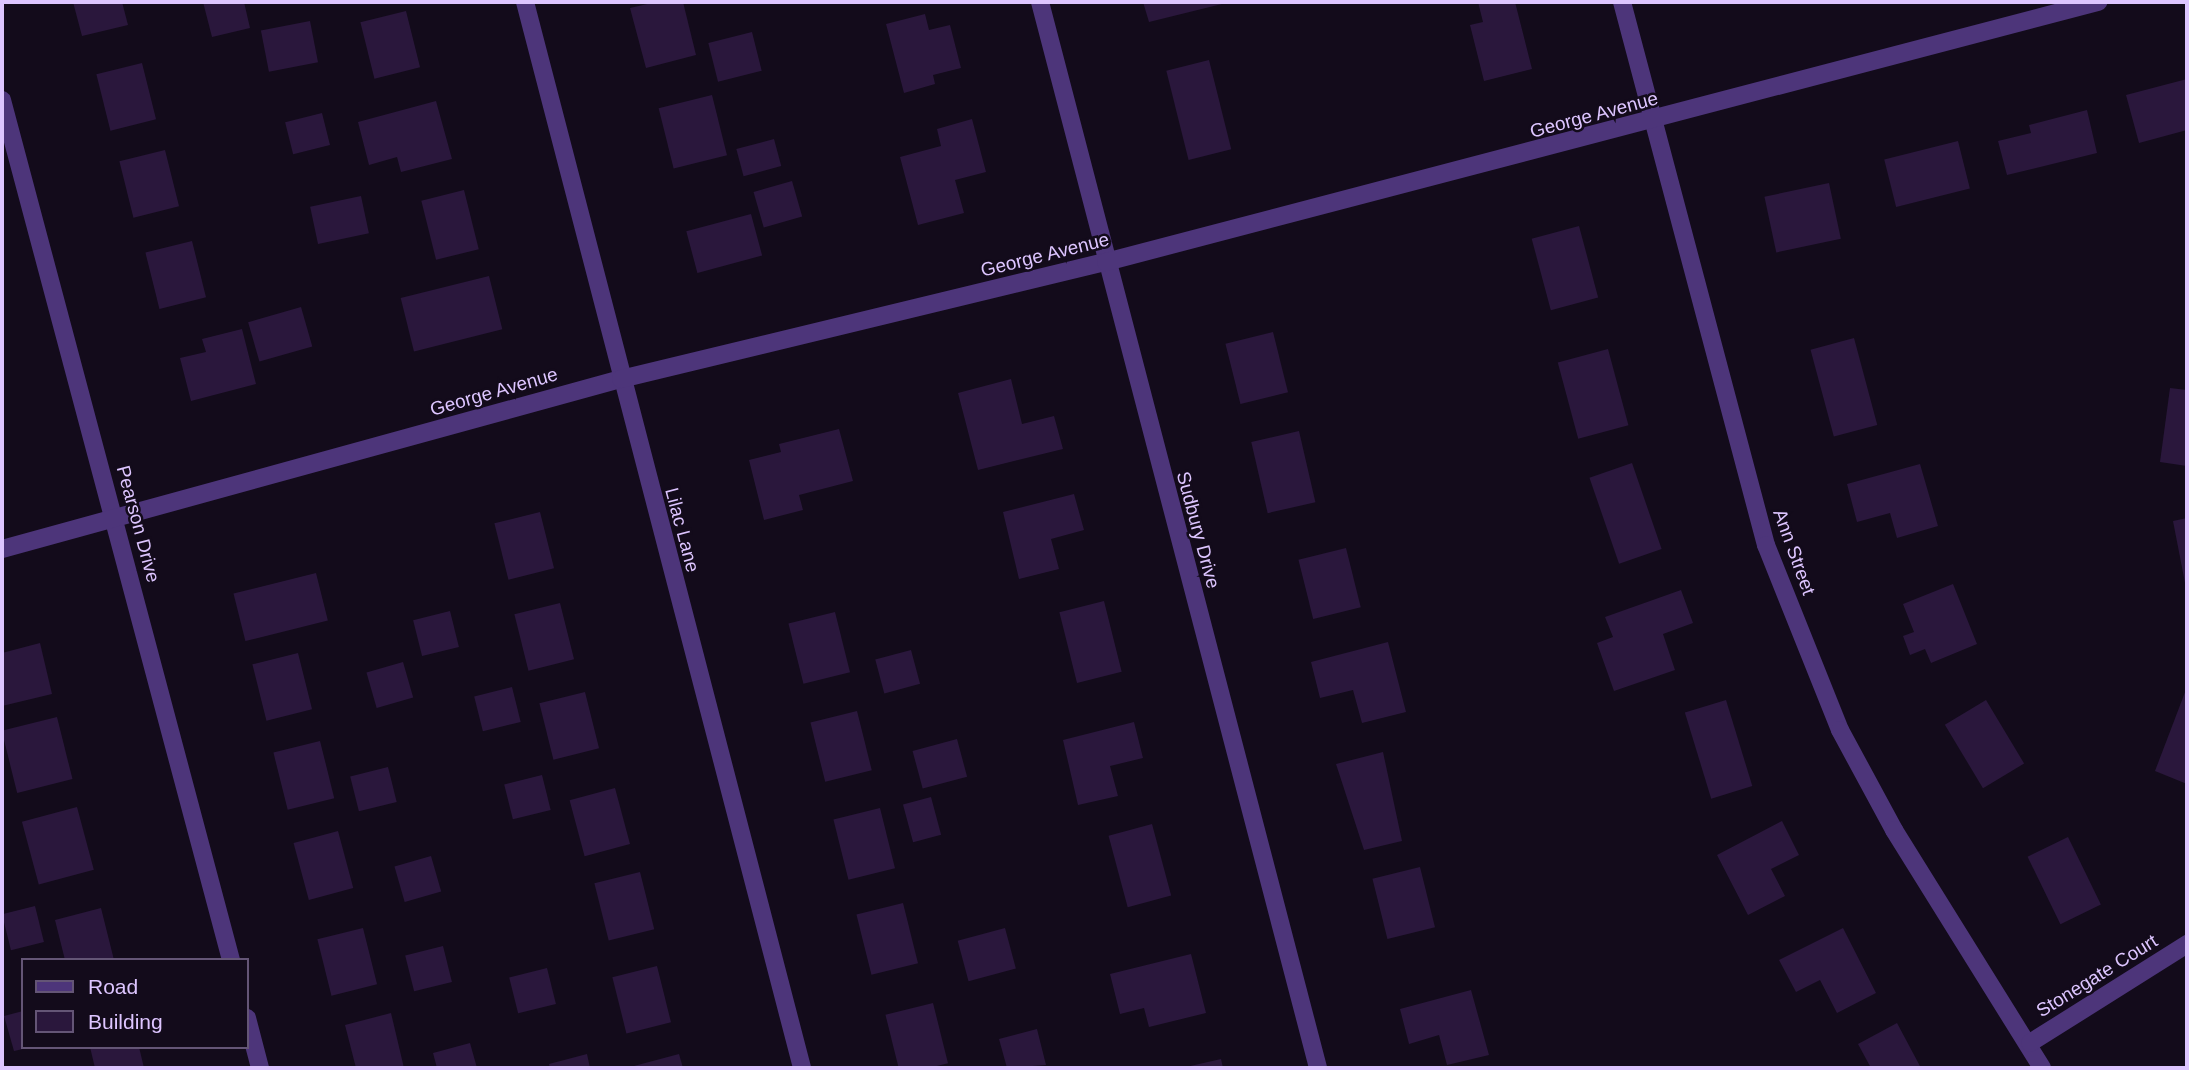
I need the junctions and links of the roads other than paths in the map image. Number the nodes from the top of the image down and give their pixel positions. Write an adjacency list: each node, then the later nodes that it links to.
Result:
1 (525, 2): 8 (street, Lilac Lane)
2 (1040, 2): 7 (street, Sudbury Drive)
3 (1622, 2): 6 (street, Ann Street)
4 (2098, 2): 6 (street, George Avenue)
5 (2, 100): 9 (street, Pearson Drive)
6 (1653, 121): 7 (street, George Avenue); 14 (street, Ann Street)
7 (1106, 262): 8 (street, George Avenue); 17 (street, Sudbury Drive)
8 (621, 379): 9 (street, George Avenue); 16 (street, Lilac Lane)
9 (115, 519): 10 (street, George Avenue); 12 (street, Pearson Drive)
10 (2, 549)
11 (2187, 944): 14 (street, Stonegate Court)
12 (230, 958)
13 (248, 1022): 15 (street)
14 (2029, 1044): 18 (street, Ann Street)
15 (260, 1068)
16 (803, 1068)
17 (1318, 1068)
18 (2042, 1068)

